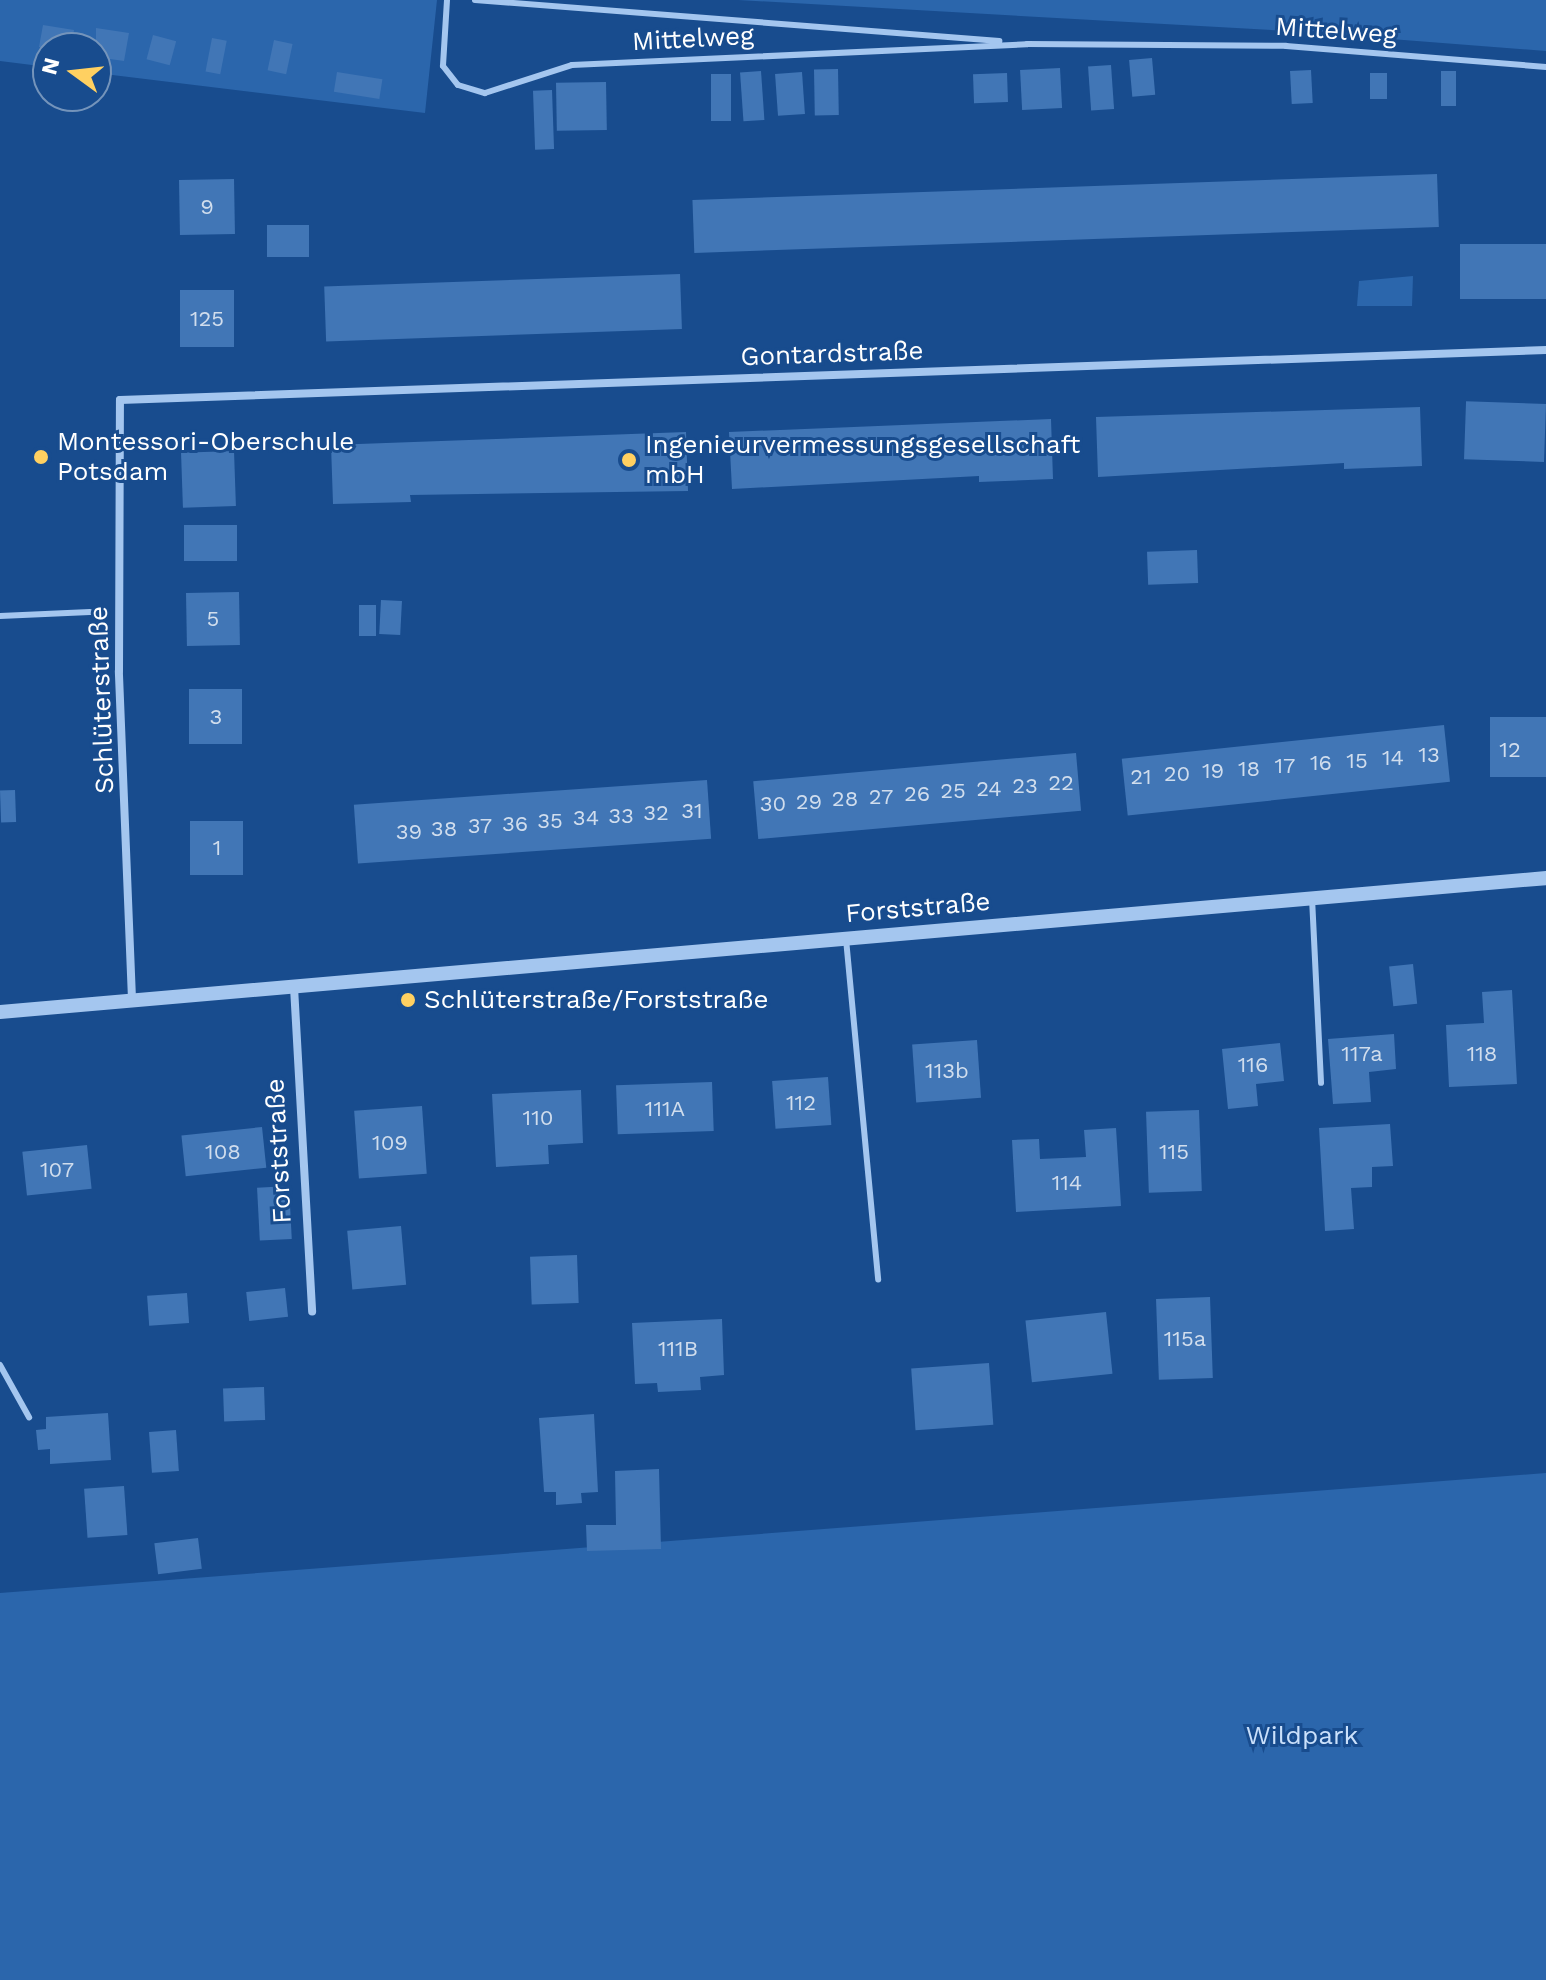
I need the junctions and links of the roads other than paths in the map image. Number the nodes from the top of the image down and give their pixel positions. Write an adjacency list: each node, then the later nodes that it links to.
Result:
1 (447, 0): 3 (lane, Mittelweg)
2 (475, 0): 3 (lane, Mittelweg)
3 (1027, 44): 4 (lane, Mittelweg)
4 (1546, 67)
5 (1546, 350): 6 (street, Gontardstraße)
6 (120, 400): 13 (street, Schlüterstraße)
7 (90, 612): 8 (lane)
8 (0, 616)
9 (1546, 878): 10 (street, Forststraße)
10 (1312, 898): 11 (street, Forststraße); 15 (lane)
11 (846, 939): 12 (street, Forststraße); 16 (lane)
12 (294, 987): 13 (street, Forststraße); 17 (street, Forststraße)
13 (132, 999): 14 (street, Forststraße)
14 (0, 1012)
15 (1321, 1083)
16 (878, 1279)
17 (312, 1312)
18 (0, 1365): 19 (lane)
19 (29, 1417)

